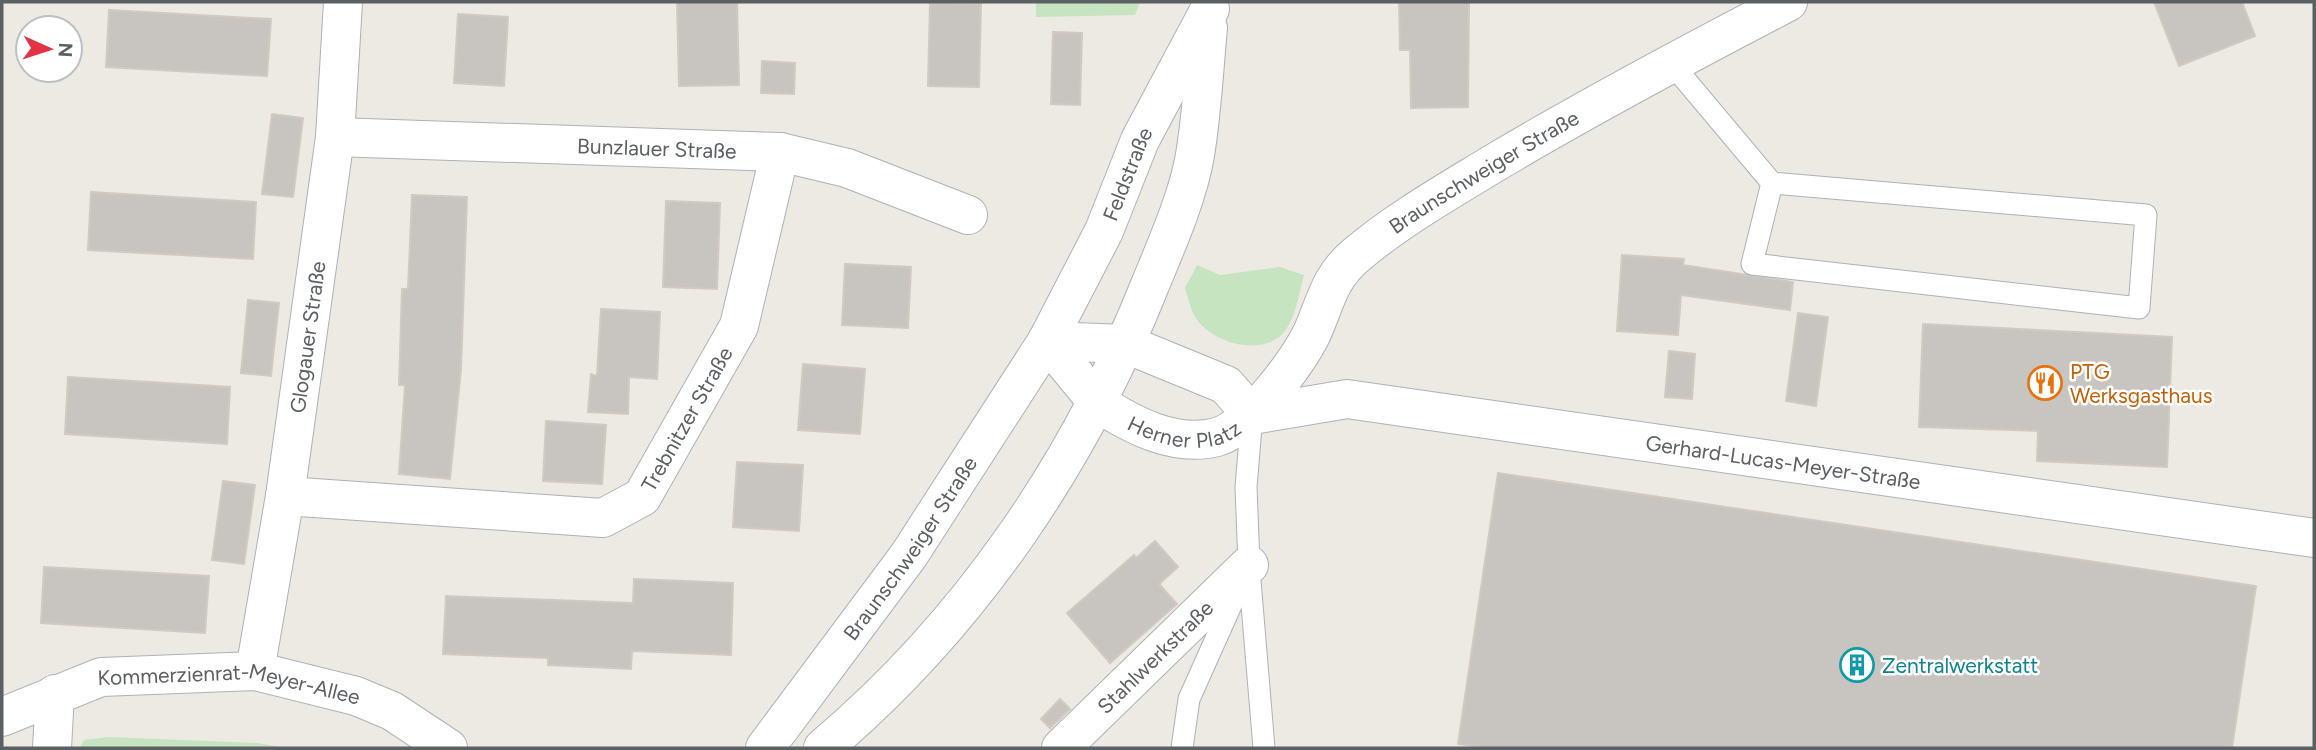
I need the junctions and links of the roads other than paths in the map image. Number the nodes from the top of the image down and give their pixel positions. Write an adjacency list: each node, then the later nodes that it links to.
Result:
1 (343, 2): 5 (street, Glogauer Straße)
2 (1787, 2): 4 (street, Braunschweiger Straße)
3 (1211, 5): 9 (street, Feldstraße); 10 (street, Feldstraße)
4 (1672, 64): 7 (lane); 12 (street, Braunschweiger Straße)
5 (335, 138): 6 (street, Bunzlauer Straße); 13 (street, Glogauer Straße)
6 (780, 152): 8 (street, Bunzlauer Straße); 13 (street, Trebnitzer Straße)
7 (1772, 183): 7 (lane)
8 (968, 215)
9 (1046, 341): 10 (street, Herner Platz); 11 (street, Herner Platz); 21 (street, Braunschweiger Straße)
10 (1126, 344): 11 (street, Herner Platz); 12 (street, Herner Platz)
11 (1098, 403): 12 (street, Herner Platz); 22 (street)
12 (1252, 415): 14 (street, Gerhard-Lucas-Meyer-Straße); 15 (lane)
13 (285, 496): 16 (street, Glogauer Straße)
14 (2314, 538)
15 (1248, 565): 23 (street, Stahlwerkstraße); 24 (lane); 25 (lane)
16 (255, 671): 17 (street, Kommerzienrat-Meyer-Allee); 20 (street, Kommerzienrat-Meyer-Allee)
17 (55, 694): 18 (street, Kommerzienrat-Meyer-Allee); 19 (street)
18 (2, 717)
19 (52, 748)
20 (448, 748)
21 (765, 748)
22 (823, 748)
23 (1061, 748)
24 (1182, 748)
25 (1264, 748)

